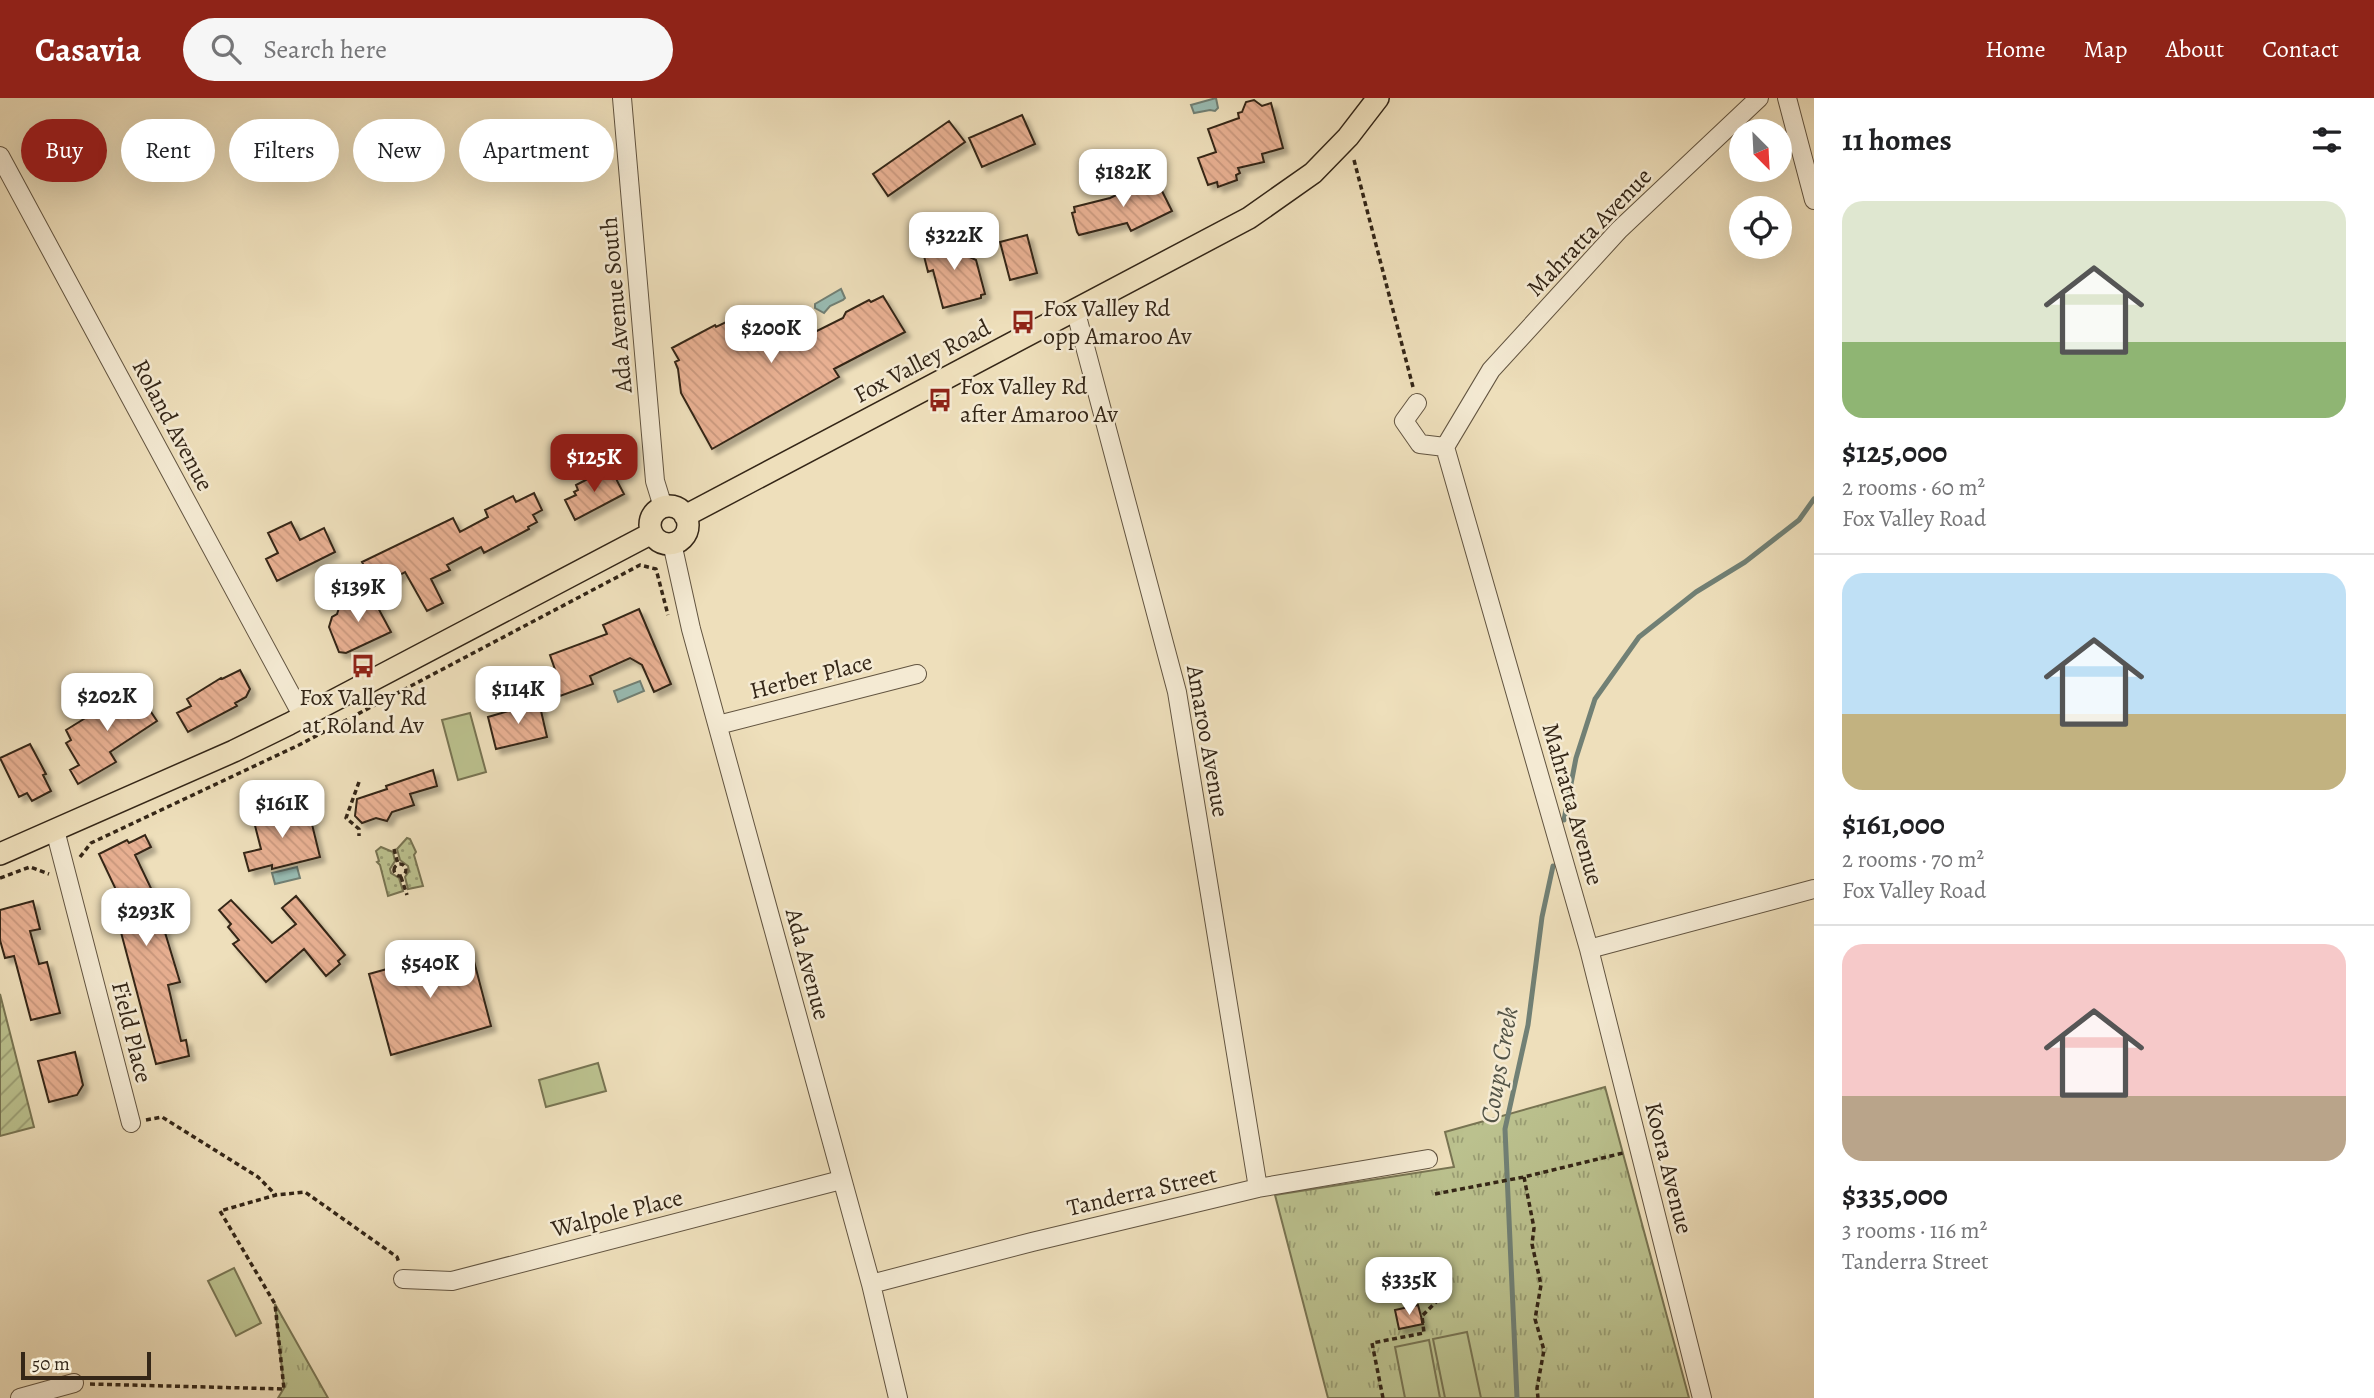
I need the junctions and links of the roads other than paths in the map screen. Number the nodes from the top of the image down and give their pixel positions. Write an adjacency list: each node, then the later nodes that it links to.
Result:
1 (622, 98): 10 (street, Ada Avenue South)
2 (1378, 98): 7 (main road, Fox Valley Road)
3 (1759, 98): 9 (street, Mahratta Avenue)
4 (1787, 98): 6 (street)
5 (0, 156): 15 (street, Roland Avenue)
6 (1814, 200)
7 (1075, 309): 11 (main road, Fox Valley Road); 24 (street, Amaroo Avenue)
8 (1417, 403): 9 (street)
9 (1445, 447): 20 (street, Mahratta Avenue)
10 (663, 507): 11 (main road); 12 (main road)
11 (685, 516): 13 (main road)
12 (652, 533): 13 (main road); 15 (main road)
13 (672, 543): 16 (street, Ada Avenue)
14 (917, 674): 16 (street, Herber Place)
15 (303, 717): 17 (main road)
16 (718, 725): 23 (street, Ada Avenue)
17 (55, 830): 18 (main road); 21 (street, Field Place)
18 (0, 854)
19 (1814, 889): 20 (street)
20 (1589, 950): 30 (street, Koora Avenue)
21 (131, 1124)
22 (1428, 1159): 24 (street, Tanderra Street)
23 (841, 1180): 25 (street, Walpole Place); 26 (street, Ada Avenue)
24 (1258, 1188): 26 (street, Tanderra Street)
25 (403, 1279)
26 (871, 1284): 29 (street, Ada Avenue)
27 (74, 1383): 28 (street)
28 (20, 1398)
29 (898, 1398)
30 (1702, 1398)

